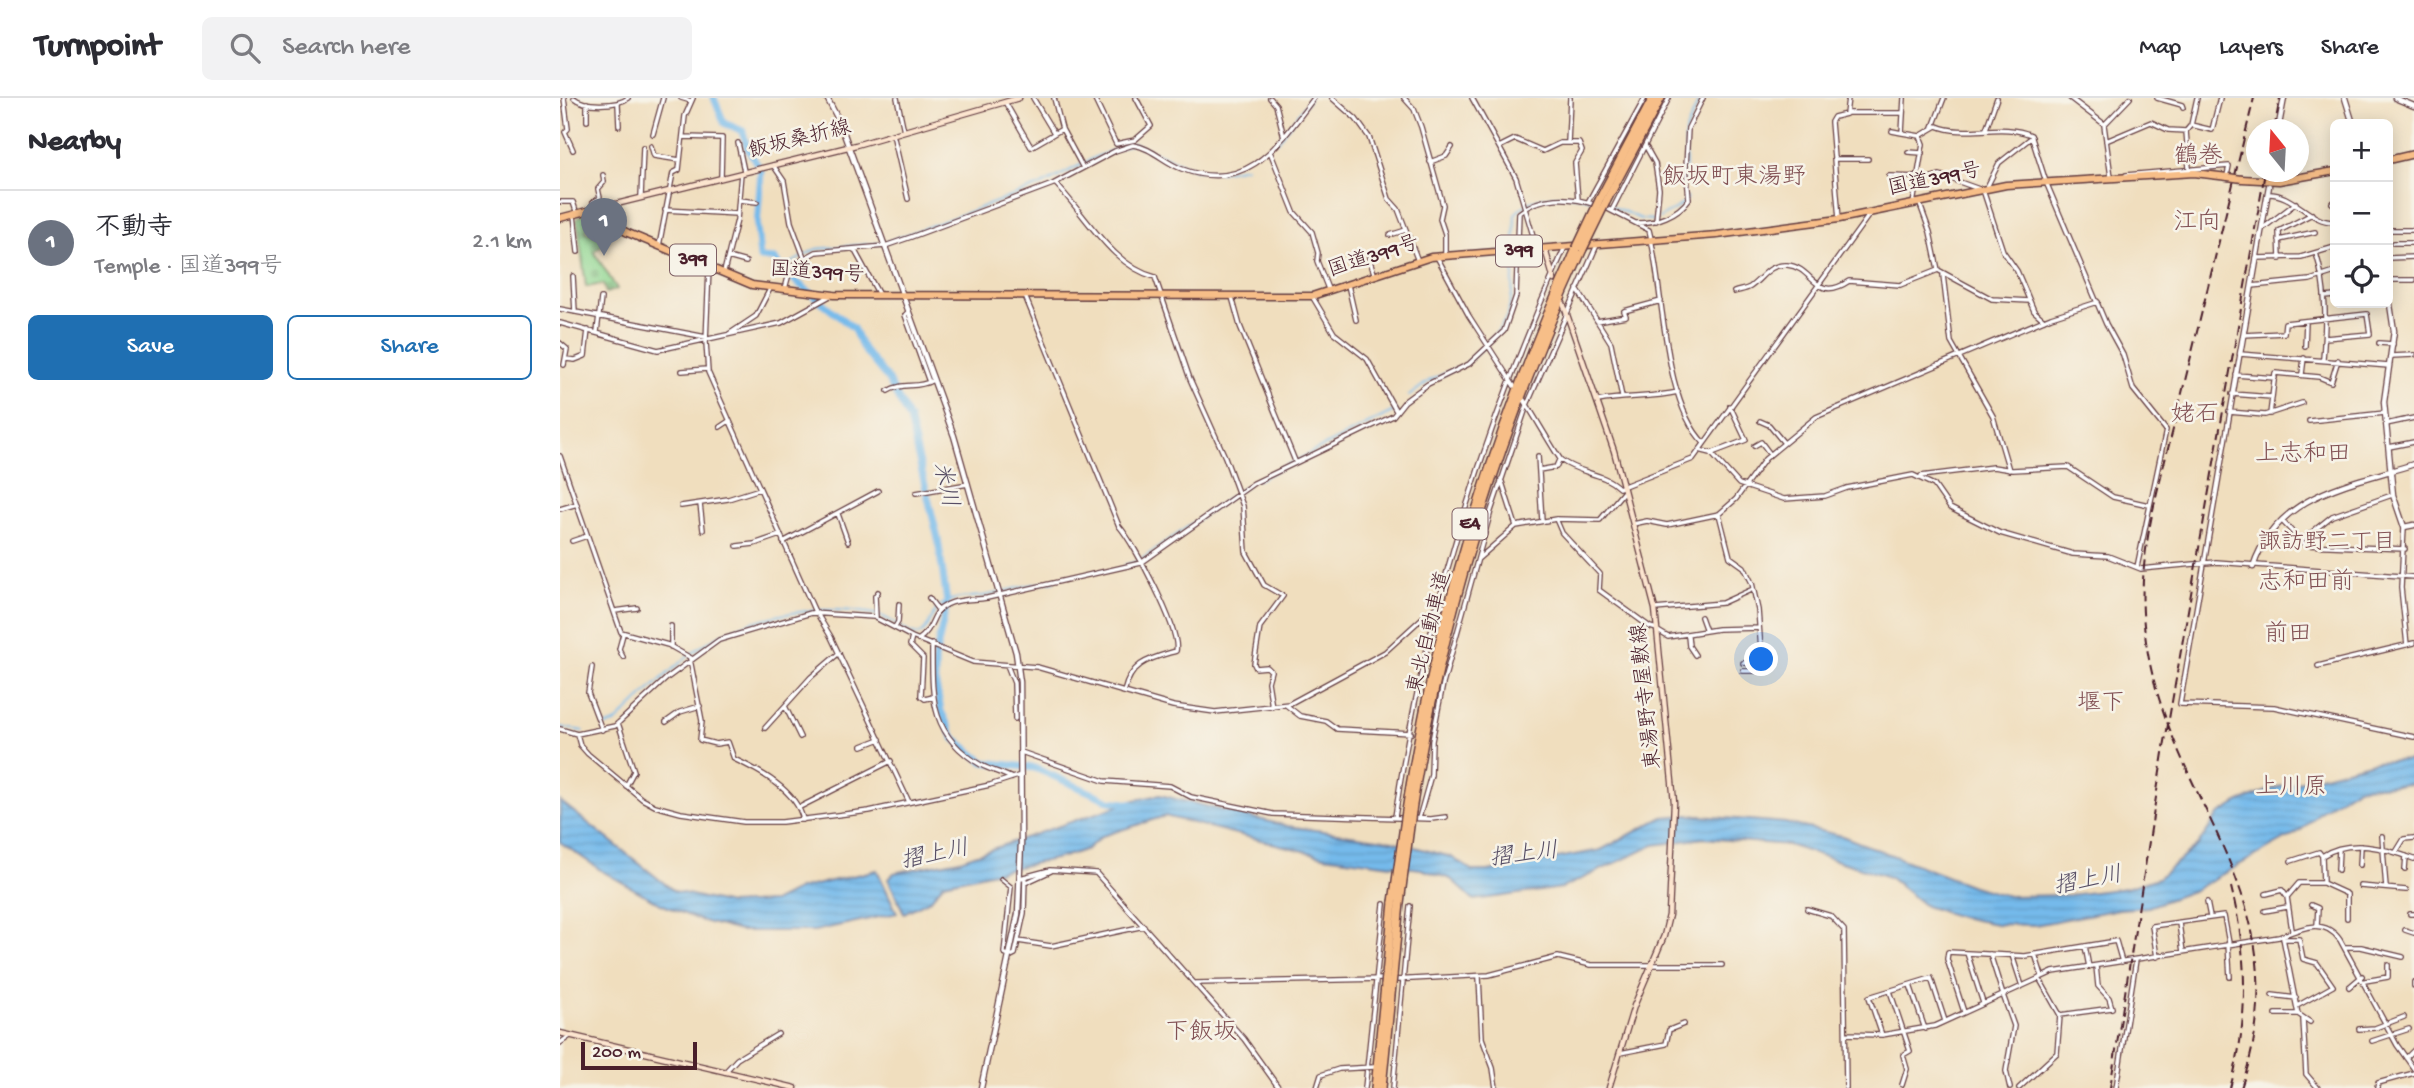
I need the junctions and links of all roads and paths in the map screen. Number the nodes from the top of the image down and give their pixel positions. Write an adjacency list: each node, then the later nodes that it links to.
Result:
1 (564, 98): 45 (street)
2 (574, 98): 40 (street)
3 (628, 98): 42 (street)
4 (663, 98): 62 (street)
5 (681, 98): 37 (street)
6 (827, 98): 73 (street)
7 (897, 98): 57 (street)
8 (1019, 98): 39 (main road, 飯坂桑折線)
9 (1032, 98): 60 (street)
10 (1054, 98): 55 (street)
11 (1094, 98): 75 (street)
12 (1136, 98): 75 (street)
13 (1270, 98): 64 (street)
14 (1314, 98): 64 (street)
15 (1332, 98): 129 (street)
16 (1404, 98): 87 (street)
17 (1472, 98): 77 (street)
18 (1570, 98): 69 (street)
19 (1637, 98): 41 (street)
20 (1645, 98): 41 (street)
21 (1653, 98): 110 (highway, 東北自動車道 / E4)
22 (1661, 98): 110 (highway, 東北自動車道 / E4)
23 (1669, 98): 71 (street)
24 (1703, 98): 124 (street)
25 (1848, 98): 46 (street)
26 (1904, 98): 47 (street)
27 (1944, 98): 54 (street)
28 (1997, 98): 56 (street)
29 (2070, 98): 51 (street)
30 (2130, 98): 51 (street)
31 (2157, 98): 38 (street)
32 (2197, 98): 52 (street)
33 (2220, 98): 52 (street)
34 (2284, 98): 48 (street)
35 (2345, 98): 49 (street)
36 (2396, 98): 43 (street)
37 (692, 100): 66 (street)
38 (2178, 101): 44 (street)
39 (1005, 102): 57 (main road, 飯坂桑折線); 60 (street)
40 (587, 103): 42 (street); 50 (street)
41 (1642, 103): 110 (street)
42 (618, 104): 53 (street)
43 (2414, 106)
44 (2183, 108)
45 (563, 109): 78 (street)
46 (1846, 113): 47 (street); 83 (street)
47 (1903, 113): 61 (street)
48 (2280, 119)
49 (2351, 119)
50 (587, 121)
51 (2104, 125): 68 (street)
52 (2191, 125): 59 (street)
53 (619, 126)
54 (1933, 127): 56 (street); 65 (street)
55 (1062, 129): 60 (street); 89 (street)
56 (1986, 129): 67 (street)
57 (904, 131): 63 (main road, 飯坂桑折線)
58 (1892, 131): 61 (street)
59 (2186, 131): 68 (street); 90 (street)
60 (1054, 133)
61 (1902, 133): 65 (street)
62 (653, 134)
63 (892, 134): 73 (main road, 飯坂桑折線); 108 (street)
64 (1283, 136): 81 (street)
65 (1920, 136): 80 (street)
66 (684, 137): 86 (street); 96 (street)
67 (2032, 137): 100 (street); 103 (street)
68 (2106, 141): 97 (street)
69 (1568, 142): 77 (street); 107 (street)
70 (738, 143): 91 (street)
71 (1645, 144): 116 (street); 124 (street)
72 (652, 146): 86 (street)
73 (848, 146): 88 (main road, 飯坂桑折線); 137 (street)
74 (643, 147): 106 (street)
75 (1117, 147): 81 (street); 89 (street)
76 (1452, 147): 87 (street)
77 (1499, 147): 115 (street)
78 (573, 150)
79 (1908, 152): 80 (street)
80 (1922, 153): 99 (street)
81 (1271, 154): 177 (street)
82 (2414, 154): 85 (highway)
83 (1833, 159): 84 (street); 125 (street)
84 (1868, 159)
85 (2393, 159)
86 (680, 160): 104 (street)
87 (1430, 162): 152 (street)
88 (773, 164): 91 (main road, 飯坂桑折線); 150 (street)
89 (1082, 166): 101 (street)
90 (2189, 168): 95 (street); 98 (street)
91 (742, 172): 96 (main road, 飯坂桑折線); 109 (street)
92 (2330, 172): 98 (highway, 国道399号 / 399, bridge)
93 (603, 175): 118 (street)
94 (1889, 176): 99 (street)
95 (2124, 176): 97 (highway, 国道399号 / 399); 98 (highway, 国道399号 / 399)
96 (721, 177): 104 (main road, 飯坂桑折線)
97 (2111, 177): 100 (highway, 国道399号 / 399)
98 (2227, 177)
99 (1919, 179): 103 (street); 113 (street)
100 (2046, 182): 103 (highway, 国道399号 / 399); 191 (street)
101 (1055, 183): 137 (street); 184 (street)
102 (2269, 186): 105 (street)
103 (1982, 188): 113 (highway, 国道399号 / 399); 189 (street)
104 (668, 190): 106 (main road, 飯坂桑折線); 117 (street)
105 (2268, 194): 114 (street); 128 (street)
106 (640, 197): 118 (main road, 飯坂桑折線)
107 (1578, 198): 110 (street); 115 (street)
108 (908, 199)
109 (738, 200): 112 (street); 122 (street)
110 (1594, 200): 116 (street); 444 (highway, 東北自動車道 / E4, bridge)
111 (560, 202): 120 (street)
112 (757, 202)
113 (1916, 203): 119 (highway, 国道399号 / 399); 161 (street)
114 (2296, 203): 121 (street); 128 (street)
115 (1525, 205): 145 (street); 147 (street)
116 (1613, 208): 127 (street)
117 (665, 210): 122 (street); 142 (street)
118 (590, 211): 120 (highway); 142 (highway, 国道399号 / 399)
119 (1870, 213): 125 (highway, 国道399号 / 399); 172 (street)
120 (576, 214): 123 (highway); 148 (street)
121 (2312, 214): 126 (street); 135 (street)
122 (737, 215): 151 (street)
123 (560, 218)
124 (1656, 219): 127 (street)
125 (1839, 219): 136 (highway, 国道399号 / 399)
126 (2330, 222)
127 (1634, 223): 136 (street)
128 (2262, 229): 155 (street)
129 (1406, 230): 134 (street); 158 (street)
130 (2393, 230): 131 (street)
131 (2407, 230): 132 (street); 139 (street)
132 (2414, 230)
133 (2315, 232): 135 (street)
134 (1390, 235)
135 (2279, 240): 157 (street)
136 (1651, 241): 141 (highway, 国道399号 / 399); 190 (street)
137 (884, 243): 144 (street); 181 (street)
138 (2393, 243): 139 (street)
139 (2408, 243): 140 (street)
140 (2414, 243)
141 (1597, 245): 143 (highway, 国道399号 / 399); 175 (street)
142 (659, 246): 160 (highway, 国道399号 / 399)
143 (1565, 247): 145 (highway, 国道399号 / 399); 168 (street)
144 (854, 249): 150 (street); 180 (street)
145 (1541, 249): 147 (highway, 国道399号 / 399); 168 (main road)
146 (2330, 249): 149 (street)
147 (1517, 251): 152 (highway, 国道399号 / 399); 212 (street)
148 (578, 252)
149 (2316, 253): 157 (street); 167 (street)
150 (803, 256): 176 (street)
151 (728, 257): 159 (street); 162 (street)
152 (1441, 257): 158 (highway, 国道399号 / 399); 212 (street)
153 (2414, 257): 156 (street)
154 (1369, 258): 166 (street)
155 (2256, 258): 157 (street); 173 (street)
156 (2393, 258)
157 (2280, 259)
158 (1418, 261): 166 (highway, 国道399号 / 399)
159 (746, 262)
160 (709, 268): 162 (highway, 国道399号 / 399); 209 (street)
161 (1938, 270): 164 (street); 172 (street)
162 (723, 274): 174 (highway, 国道399号 / 399)
163 (2330, 274): 167 (street)
164 (1943, 275): 189 (street); 217 (street)
165 (573, 276): 196 (street)
166 (1375, 276): 171 (highway, 国道399号 / 399)
167 (2323, 276): 173 (street); 188 (street)
168 (1553, 278): 231 (street)
169 (2393, 280): 170 (street)
170 (2414, 280)
171 (1348, 285): 177 (highway, 国道399号 / 399); 199 (street)
172 (1819, 285): 178 (street); 242 (street)
173 (2252, 286): 206 (street)
174 (770, 289): 176 (highway, 国道399号 / 399); 207 (street)
175 (1577, 289): 195 (street); 201 (street)
176 (785, 290): 179 (highway, 国道399号 / 399)
177 (1328, 291): 183 (highway, 国道399号 / 399)
178 (1734, 292)
179 (832, 295): 180 (highway, 国道399号 / 399); 207 (street)
180 (878, 295): 181 (highway, 国道399号 / 399)
181 (904, 296): 182 (highway, 国道399号 / 399); 230 (street)
182 (1025, 296): 184 (highway, 国道399号 / 399); 302 (street)
183 (1312, 296): 185 (highway, 国道399号 / 399); 243 (street)
184 (1163, 297): 185 (highway, 国道399号 / 399); 276 (street)
185 (1232, 297): 264 (street)
186 (2330, 297): 188 (street)
187 (601, 298): 197 (street)
188 (2325, 298): 198 (street)
189 (2029, 301): 200 (street)
190 (1661, 302): 201 (street); 234 (street)
191 (2098, 302): 200 (street); 281 (street)
192 (1563, 303): 195 (main road, 東湯野寺屋敷線)
193 (2390, 308): 213 (street)
194 (560, 309): 196 (street)
195 (1566, 311): 239 (main road, 東湯野寺屋敷線); 241 (street)
196 (575, 312): 197 (street)
197 (599, 317): 205 (street); 209 (street)
198 (2326, 319): 202 (street); 208 (street); 208 (street)
199 (1356, 320)
200 (2044, 320): 217 (street)
201 (1597, 321): 236 (street)
202 (2306, 321): 206 (street); 214 (street)
203 (560, 323): 204 (street)
204 (588, 329): 205 (street); 220 (street)
205 (597, 332): 209 (street)
206 (2243, 335): 215 (street)
207 (728, 336): 209 (street)
208 (2325, 338): 221 (street)
209 (706, 340): 225 (street)
210 (2379, 343): 213 (street)
211 (560, 344): 220 (street)
212 (1487, 344): 231 (street); 243 (street)
213 (2393, 344): 218 (street)
214 (2305, 346)
215 (2240, 354): 219 (street); 227 (street)
216 (2414, 355): 218 (street)
217 (1961, 356): 255 (street); 267 (street)
218 (2391, 356): 224 (street)
219 (2304, 358): 221 (street); 228 (street)
220 (566, 359): 223 (street)
221 (2323, 359): 222 (street)
222 (2338, 360): 224 (street); 228 (street)
223 (564, 365)
224 (2389, 366): 245 (street)
225 (707, 369): 226 (street); 248 (street)
226 (682, 371)
227 (2236, 375): 229 (street); 235 (street)
228 (2302, 375): 229 (street)
229 (2275, 378): 237 (street)
230 (931, 381): 233 (street); 271 (street)
231 (1510, 381): 232 (street); 315 (street)
232 (1514, 386)
233 (891, 389)
234 (1678, 391): 236 (street); 254 (street)
235 (2232, 394): 237 (street); 244 (street)
236 (1622, 397): 239 (street)
237 (2272, 397): 246 (street)
238 (1524, 400): 241 (street)
239 (1598, 401): 274 (main road, 東湯野寺屋敷線)
240 (2302, 403): 246 (street)
241 (1527, 405): 263 (street); 270 (street)
242 (1731, 406): 254 (street); 259 (street)
243 (1396, 410): 264 (street)
244 (2229, 412): 246 (street); 304 (street)
245 (2385, 413): 250 (street); 251 (street)
246 (2270, 414)
247 (2414, 418): 251 (street)
248 (729, 421): 252 (street); 273 (street)
249 (1760, 421): 255 (street)
250 (2309, 421)
251 (2386, 424): 257 (street)
252 (720, 427)
253 (2414, 442): 257 (street)
254 (1704, 443): 258 (street)
255 (1784, 443): 260 (street)
256 (1754, 446): 260 (street)
257 (2389, 447): 268 (street)
258 (1699, 450): 259 (street); 274 (street)
259 (1711, 454): 272 (street)
260 (1770, 454): 272 (street)
261 (560, 456): 280 (street)
262 (1538, 456): 266 (street)
263 (1559, 459): 266 (street); 274 (street)
264 (1294, 460): 276 (street)
265 (2414, 464): 268 (street)
266 (1539, 470): 287 (street)
267 (2009, 470): 269 (street); 281 (street)
268 (2390, 470): 278 (street); 288 (street)
269 (1919, 477): 272 (street); 305 (street)
270 (1501, 479): 290 (street); 303 (street)
271 (968, 484): 277 (street); 311 (street)
272 (1746, 488): 285 (street)
273 (760, 489): 279 (street); 295 (street)
274 (1623, 489): 286 (street); 289 (main road, 東湯野寺屋敷線)
275 (878, 491): 284 (street)
276 (1238, 492): 302 (street); 352 (street)
277 (916, 493)
278 (2393, 495): 292 (street); 296 (street)
279 (699, 503): 282 (street); 293 (street)
280 (577, 504): 283 (street); 294 (street)
281 (2149, 505): 305 (street)
282 (681, 506)
283 (560, 509)
284 (838, 514): 298 (street); 299 (street)
285 (1719, 514): 289 (street); 309 (street)
286 (1556, 519): 287 (street); 326 (street)
287 (1542, 520): 290 (street)
288 (2283, 522): 296 (street); 306 (street)
289 (1633, 524): 318 (main road, 東湯野寺屋敷線)
290 (1516, 526): 303 (street)
291 (2414, 526): 292 (street)
292 (2404, 527): 301 (street)
293 (703, 530)
294 (587, 536): 297 (street); 320 (street)
295 (780, 536): 298 (street); 300 (street)
296 (2302, 540): 301 (street)
297 (572, 541)
298 (783, 542): 319 (street)
299 (849, 542)
300 (737, 546)
301 (2405, 549): 307 (street)
302 (1141, 560): 311 (street); 347 (street)
303 (1476, 560): 374 (street)
304 (2204, 562): 305 (street); 306 (street); 362 (street)
305 (2137, 567)
306 (2253, 567): 307 (street)
307 (2403, 574): 308 (street); 334 (street)
308 (2414, 577)
309 (1753, 589): 318 (street); 325 (street)
310 (878, 592): 321 (street)
311 (1000, 595): 317 (street); 343 (street)
312 (929, 598): 317 (street)
313 (899, 604): 324 (street)
314 (1444, 605): 315 (street)
315 (1437, 607): 349 (street); 359 (street)
316 (637, 608): 320 (street)
317 (939, 609): 331 (street)
318 (1655, 609): 326 (main road, 東湯野寺屋敷線)
319 (814, 611): 321 (street); 336 (street); 339 (street)
320 (614, 612): 328 (street)
321 (877, 616): 324 (street)
322 (1701, 617): 327 (street)
323 (671, 626): 335 (street)
324 (896, 626): 330 (street)
325 (1759, 628): 327 (street); 341 (street)
326 (1657, 630): 329 (street); 431 (main road, 東湯野寺屋敷線)
327 (1706, 631): 329 (street)
328 (623, 634): 335 (street); 338 (street)
329 (1688, 636): 337 (street)
330 (912, 637): 331 (street); 348 (street)
331 (918, 640): 333 (street)
332 (2414, 643): 334 (street)
333 (933, 644): 342 (street); 348 (street)
334 (2407, 645): 344 (street)
335 (671, 647): 339 (street)
336 (839, 653): 351 (street); 363 (street)
337 (1695, 654)
338 (623, 657)
339 (689, 657): 350 (street); 355 (street)
340 (1743, 663): 341 (street)
341 (1762, 664): 346 (street)
342 (1007, 665): 343 (street); 353 (street)
343 (1018, 665): 347 (street); 365 (street)
344 (2318, 666)
345 (592, 667): 356 (street)
346 (1743, 671)
347 (1124, 692): 352 (street)
348 (933, 697): 368 (street)
349 (1286, 705): 352 (street); 359 (street)
350 (700, 706): 354 (street); 371 (street)
351 (785, 706): 357 (street); 361 (street)
352 (1272, 707)
353 (1015, 719)
354 (666, 722)
355 (618, 723): 356 (street); 369 (street)
356 (601, 728): 360 (street)
357 (765, 728)
358 (560, 729): 360 (street)
359 (1411, 733): 372 (street)
360 (578, 734): 369 (street)
361 (800, 737)
362 (2414, 737)
363 (880, 738): 364 (street); 366 (street)
364 (862, 746)
365 (1021, 756): 367 (street); 372 (street)
366 (891, 761): 370 (street); 371 (street)
367 (1021, 775): 368 (street); 390 (street)
368 (1012, 778): 370 (street)
369 (626, 786): 375 (street)
370 (910, 803): 375 (street)
371 (800, 807): 375 (street)
372 (1395, 817): 374 (street)
373 (1446, 817): 374 (street)
374 (1419, 818)
375 (803, 820)
376 (2382, 836): 379 (street)
377 (2414, 838): 381 (street)
378 (2361, 846): 379 (street); 380 (street); 386 (street)
379 (2382, 848): 381 (street); 395 (street)
380 (2339, 849): 382 (street); 389 (street)
381 (2396, 852): 383 (street)
382 (2322, 856): 385 (street); 393 (street)
383 (2406, 856): 384 (street); 387 (street)
384 (2414, 859)
385 (2291, 860)
386 (2360, 865)
387 (2405, 869)
388 (1053, 870): 390 (street); 392 (street); 411 (street)
389 (2338, 870)
390 (1022, 876): 392 (street); 426 (street)
391 (1002, 880): 426 (street)
392 (1025, 883): 417 (street)
393 (2323, 883): 398 (street); 407 (street)
394 (2360, 886): 395 (street)
395 (2386, 888): 396 (street)
396 (2406, 890)
397 (2266, 894): 398 (street)
398 (2287, 897): 403 (street)
399 (2207, 902): 406 (street)
400 (1384, 904): 409 (street)
401 (2311, 905): 412 (street)
402 (1410, 906): 441 (street)
403 (2287, 907): 405 (street); 413 (street)
404 (1807, 909): 470 (street)
405 (2265, 911)
406 (2211, 918): 408 (street); 418 (street)
407 (2347, 918)
408 (2179, 922): 421 (street); 427 (street)
409 (1381, 924): 410 (street); 440 (street)
410 (1388, 925)
411 (1144, 926): 417 (street); 443 (street)
412 (2317, 926): 413 (street); 420 (street)
413 (2292, 930): 416 (street)
414 (2405, 930): 415 (street)
415 (2414, 933)
416 (2283, 937): 418 (street); 451 (street); 453 (street)
417 (1017, 941): 426 (street)
418 (2229, 943): 421 (street); 439 (street)
419 (2085, 946): 424 (street); 430 (street); 435 (street)
420 (2344, 947): 428 (street); 436 (street)
421 (2183, 952): 427 (street)
422 (1967, 953): 423 (street); 452 (street); 454 (street)
423 (1990, 954): 425 (street); 449 (street)
424 (2035, 954): 425 (street); 438 (street)
425 (2012, 955): 446 (street)
426 (1009, 956): 487 (street)
427 (2157, 957): 429 (street)
428 (2403, 957)
429 (2136, 960): 430 (street); 499 (street)
430 (2122, 962): 434 (street)
431 (1651, 965): 432 (street); 437 (street); 477 (main road, 東湯野寺屋敷線)
432 (1722, 965)
433 (2388, 965): 442 (street)
434 (2096, 966): 435 (street); 455 (street)
435 (2089, 967): 438 (street)
436 (2362, 976): 442 (street); 447 (street)
437 (1479, 977): 441 (street); 494 (street)
438 (2040, 977): 446 (street); 455 (street)
439 (2230, 977)
440 (1376, 979): 441 (street); 443 (street); 479 (street)
441 (1402, 980): 482 (street)
442 (2365, 981): 463 (street)
443 (1196, 983): 488 (street)
444 (1389, 985): 491 (highway, 東北自動車道 / E4); 492 (highway, 東北自動車道 / E4)
445 (1910, 985): 448 (street); 460 (street); 464 (street)
446 (2022, 986): 449 (street)
447 (2349, 987)
448 (1890, 991): 467 (street); 472 (street)
449 (2003, 995): 452 (street); 497 (street)
450 (2272, 995): 451 (street)
451 (2296, 998): 453 (street)
452 (1983, 1003): 454 (street)
453 (2297, 1006): 457 (street)
454 (1964, 1012): 460 (street)
455 (2060, 1014): 498 (street)
456 (2276, 1014): 457 (street)
457 (2298, 1014): 459 (street)
458 (2404, 1017): 463 (street)
459 (2303, 1019): 461 (street); 500 (street)
460 (1945, 1021): 464 (street)
461 (2310, 1022)
462 (1684, 1024): 477 (street)
463 (2386, 1024): 465 (street); 471 (street)
464 (1924, 1029): 467 (street)
465 (2359, 1029)
466 (2409, 1029): 471 (street)
467 (1903, 1032): 472 (street); 485 (street)
468 (560, 1033): 473 (main road)
469 (778, 1034): 484 (street)
470 (1846, 1034): 472 (street); 496 (street)
471 (2391, 1034): 474 (street); 478 (street)
472 (1882, 1035)
473 (570, 1036): 475 (street); 484 (main road)
474 (2372, 1041)
475 (560, 1044)
476 (2414, 1050): 478 (street)
477 (1619, 1053): 495 (main road, 東湯野寺屋敷線)
478 (2406, 1058): 483 (street)
479 (1367, 1067): 480 (street); 489 (street); 490 (street)
480 (1374, 1067)
481 (1388, 1067): 482 (street)
482 (1395, 1068): 493 (street)
483 (2414, 1071): 501 (street)
484 (725, 1072): 486 (main road)
485 (1902, 1085)
486 (795, 1088)
487 (981, 1088)
488 (1279, 1088)
489 (1317, 1088)
490 (1365, 1088)
491 (1375, 1088)
492 (1382, 1088)
493 (1393, 1088)
494 (1496, 1088)
495 (1609, 1088)
496 (1846, 1088)
497 (2010, 1088)
498 (2019, 1088)
499 (2116, 1088)
500 (2318, 1088)
501 (2377, 1088)

